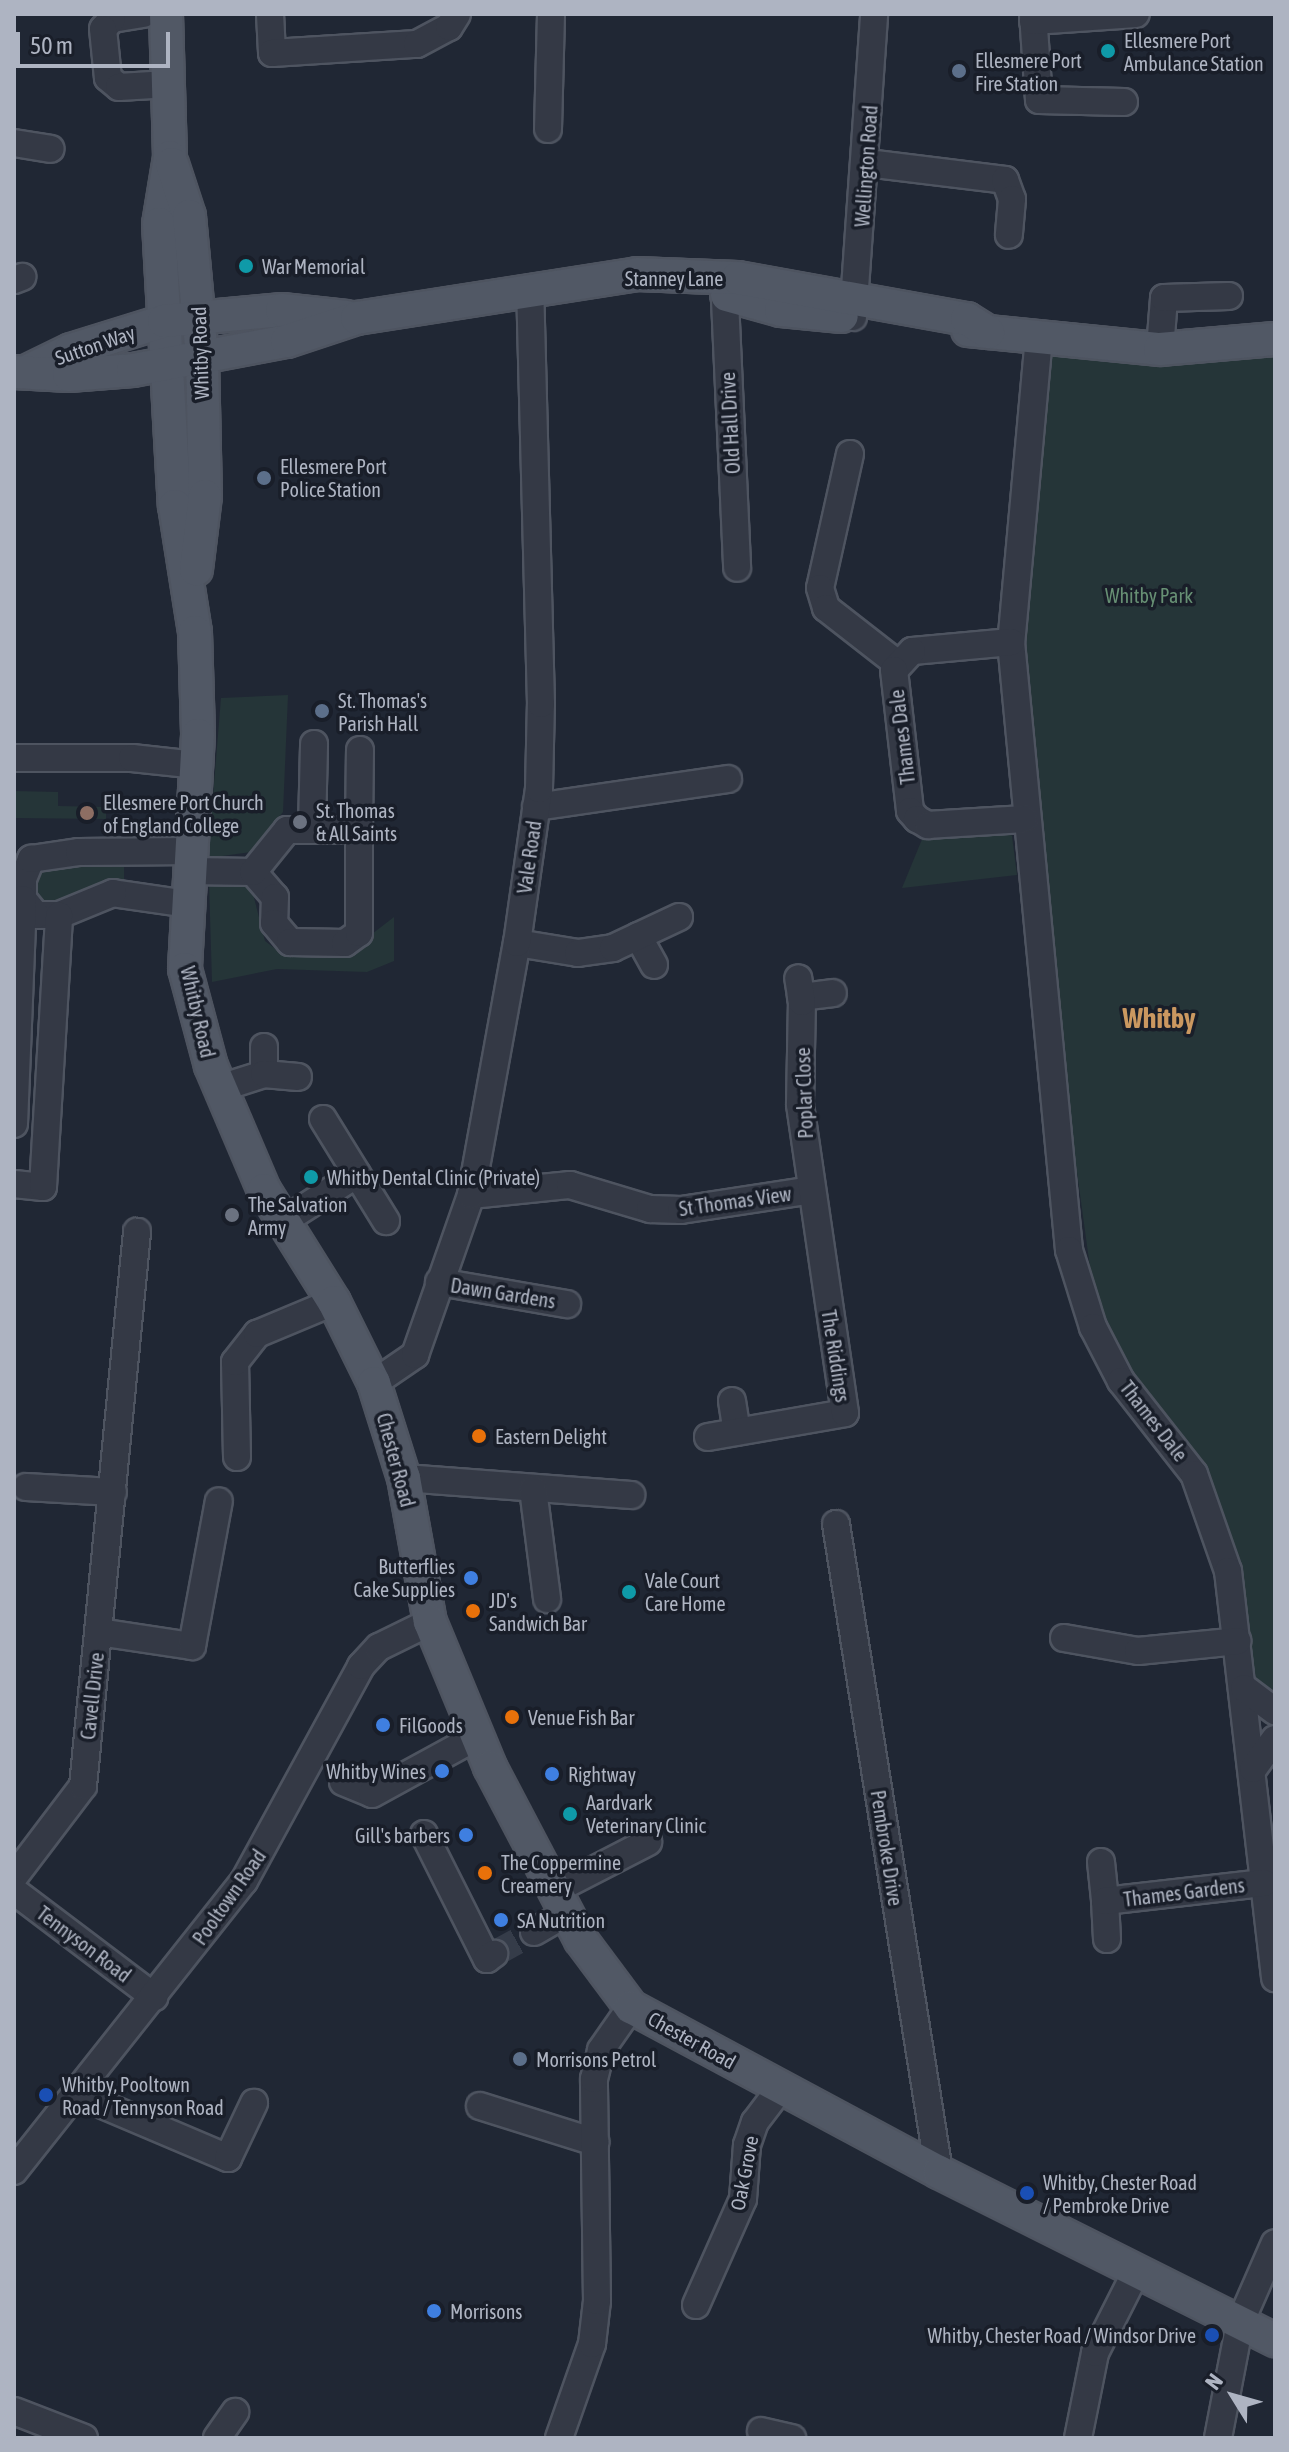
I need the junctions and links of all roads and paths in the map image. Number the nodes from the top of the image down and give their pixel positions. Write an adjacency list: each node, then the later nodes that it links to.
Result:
1 (143, 14): 9 (street)
2 (166, 14): 9 (main road, Whitby Road)
3 (270, 14): 4 (street)
4 (457, 14)
5 (551, 14): 11 (street)
6 (874, 14): 15 (street, Wellington Road)
7 (1136, 14): 8 (street)
8 (1033, 18): 10 (street)
9 (169, 84): 14 (main road, Whitby Road)
10 (1124, 102)
11 (548, 129)
12 (14, 143): 13 (street)
13 (51, 149)
14 (170, 157): 21 (main road, Whitby Road); 23 (main road, Whitby Road)
15 (867, 163): 16 (street); 20 (street, Wellington Road)
16 (1009, 235)
17 (723, 286): 18 (main road, Stanney Lane); 18 (main road, Stanney Lane); 20 (main road, Stanney Lane); 31 (street, Old Hall Drive)
18 (530, 294): 22 (main road, Stanney Lane); 40 (street, Vale Road)
19 (1229, 296): 26 (street)
20 (854, 308): 24 (main road, Stanney Lane)
21 (200, 317): 22 (main road, Stanney Lane); 23 (main road, Stanney Lane); 27 (main road, Whitby Road)
22 (357, 318): 27 (main road, Stanney Lane)
23 (164, 321): 28 (main road, Whitby Road); 29 (main road, Sutton Way)
24 (1039, 337): 26 (main road, Stanney Lane); 33 (street, Thames Dale)
25 (1275, 339): 26 (main road, Stanney Lane)
26 (1160, 349)
27 (202, 355): 28 (main road, Stanney Lane); 32 (main road, Whitby Road)
28 (165, 362): 29 (main road, Sutton Way); 32 (main road, Whitby Road)
29 (21, 371)
30 (850, 454): 34 (street)
31 (737, 568)
32 (192, 601): 38 (main road, Whitby Road)
33 (1011, 642): 34 (street, Thames Dale); 41 (street, Thames Dale)
34 (898, 664): 41 (street, Thames Dale)
35 (314, 744): 42 (street)
36 (360, 750): 43 (street)
37 (14, 758): 38 (street)
38 (196, 765): 44 (main road, Whitby Road)
39 (728, 779): 40 (street)
40 (536, 807): 51 (street, Vale Road)
41 (1024, 819): 86 (street, Thames Dale)
42 (312, 828): 43 (street); 45 (street)
43 (359, 830): 45 (street)
44 (191, 861): 45 (street); 46 (street); 47 (main road, Whitby Road)
45 (253, 872)
46 (23, 899): 48 (street); 59 (street)
47 (188, 904): 48 (street); 57 (main road, Whitby Road)
48 (59, 915): 61 (street)
49 (679, 917): 50 (street)
50 (638, 936): 51 (street); 52 (street)
51 (517, 943): 63 (street, Vale Road)
52 (654, 965)
53 (833, 993): 62 (street, Poplar Close)
54 (264, 1047): 55 (street)
55 (264, 1074): 56 (street); 57 (street)
56 (298, 1077)
57 (220, 1088): 65 (main road, Whitby Road)
58 (323, 1119): 60 (street)
59 (14, 1124)
60 (357, 1174): 64 (street); 65 (street)
61 (14, 1184)
62 (811, 1190): 63 (street, St Thomas View); 72 (street, The Riddings)
63 (471, 1195): 67 (street, Vale Road)
64 (386, 1221)
65 (282, 1222): 68 (main road, Whitby Road)
66 (137, 1232): 78 (street, Cavell Drive)
67 (439, 1282): 69 (street, Dawn Gardens); 70 (street, Vale Road)
68 (334, 1302): 70 (main road, Whitby Road); 74 (street)
69 (567, 1304)
70 (374, 1383): 75 (main road, Chester Road)
71 (732, 1401): 72 (street)
72 (737, 1432): 73 (street, The Riddings)
73 (708, 1437)
74 (237, 1457)
75 (404, 1478): 77 (street); 83 (main road, Chester Road)
76 (26, 1487): 78 (street)
77 (533, 1489): 79 (street); 82 (street)
78 (113, 1492): 84 (street, Cavell Drive)
79 (631, 1495)
80 (219, 1501): 84 (street)
81 (836, 1524): 113 (street, Pembroke Drive)
82 (547, 1599)
83 (430, 1622): 89 (main road, Chester Road); 105 (street, Pooltown Road)
84 (99, 1632): 96 (street, Cavell Drive)
85 (1064, 1638): 86 (street)
86 (1238, 1641): 87 (street, Thames Dale)
87 (1244, 1688): 88 (street); 91 (street, Thames Dale)
88 (1275, 1711)
89 (476, 1737): 92 (street); 100 (main road, Chester Road)
90 (1275, 1739): 91 (street)
91 (1253, 1769): 97 (street, Thames Dale)
92 (343, 1782)
93 (424, 1834): 103 (street)
94 (648, 1842): 100 (street)
95 (1101, 1862): 99 (street, Thames Gardens)
96 (14, 1877)
97 (1264, 1883): 99 (street, Thames Gardens); 104 (street, Thames Dale)
98 (14, 1891): 105 (street, Tennyson Road)
99 (1105, 1901): 102 (street, Thames Gardens)
100 (561, 1902): 101 (street); 106 (main road, Chester Road)
101 (534, 1932)
102 (1107, 1939)
103 (494, 1954)
104 (1275, 1978)
105 (154, 1997): 108 (street, Pooltown Road)
106 (631, 2007): 107 (main road, Chester Road); 111 (street)
107 (780, 2089): 113 (main road, Chester Road); 116 (street, Oak Grove)
108 (77, 2094): 109 (street); 112 (street, Pooltown Road)
109 (254, 2103)
110 (480, 2106): 111 (street)
111 (595, 2142): 124 (street)
112 (14, 2171)
113 (939, 2172): 115 (main road, Chester Road)
114 (1275, 2243): 117 (street)
115 (1136, 2272): 117 (main road, Chester Road); 126 (street)
116 (696, 2305)
117 (1240, 2323): 118 (main road, Chester Road); 127 (street)
118 (1275, 2340)
119 (14, 2411): 122 (street)
120 (235, 2412): 123 (street)
121 (761, 2431): 125 (street)
122 (84, 2438)
123 (217, 2438)
124 (559, 2438)
125 (792, 2438)
126 (1078, 2438)
127 (1218, 2438)

